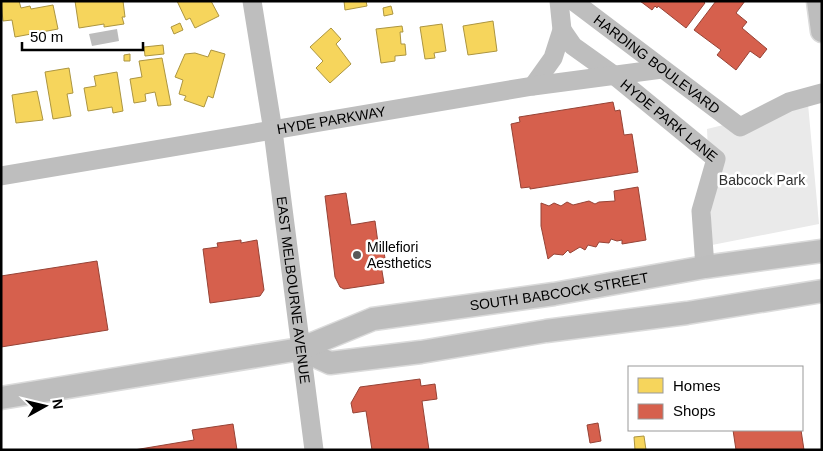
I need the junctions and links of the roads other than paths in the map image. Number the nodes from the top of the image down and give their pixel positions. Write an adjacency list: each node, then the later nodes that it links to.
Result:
1 (252, 1): 11 (street, EAST MELBOURNE AVENUE)
2 (559, 1): 5 (street)
3 (573, 1): 7 (street, HARDING BOULEVARD)
4 (818, 1): 6 (main road)
5 (562, 30): 8 (street, HYDE PARK LANE); 9 (street)
6 (822, 31)
7 (662, 69): 8 (street, HYDE PARKWAY); 10 (street, HARDING BOULEVARD)
8 (615, 76): 9 (street, HYDE PARKWAY); 14 (street, HYDE PARK LANE)
9 (533, 86): 11 (street, HYDE PARKWAY)
10 (822, 93)
11 (272, 131): 12 (street, HYDE PARKWAY); 16 (street, EAST MELBOURNE AVENUE)
12 (1, 176)
13 (822, 251): 14 (main road, SOUTH BABCOCK STREET)
14 (705, 267): 16 (main road, SOUTH BABCOCK STREET)
15 (822, 291): 16 (main road)
16 (300, 349): 17 (main road, SOUTH BABCOCK STREET); 18 (street, EAST MELBOURNE AVENUE)
17 (1, 398)
18 (314, 450)

